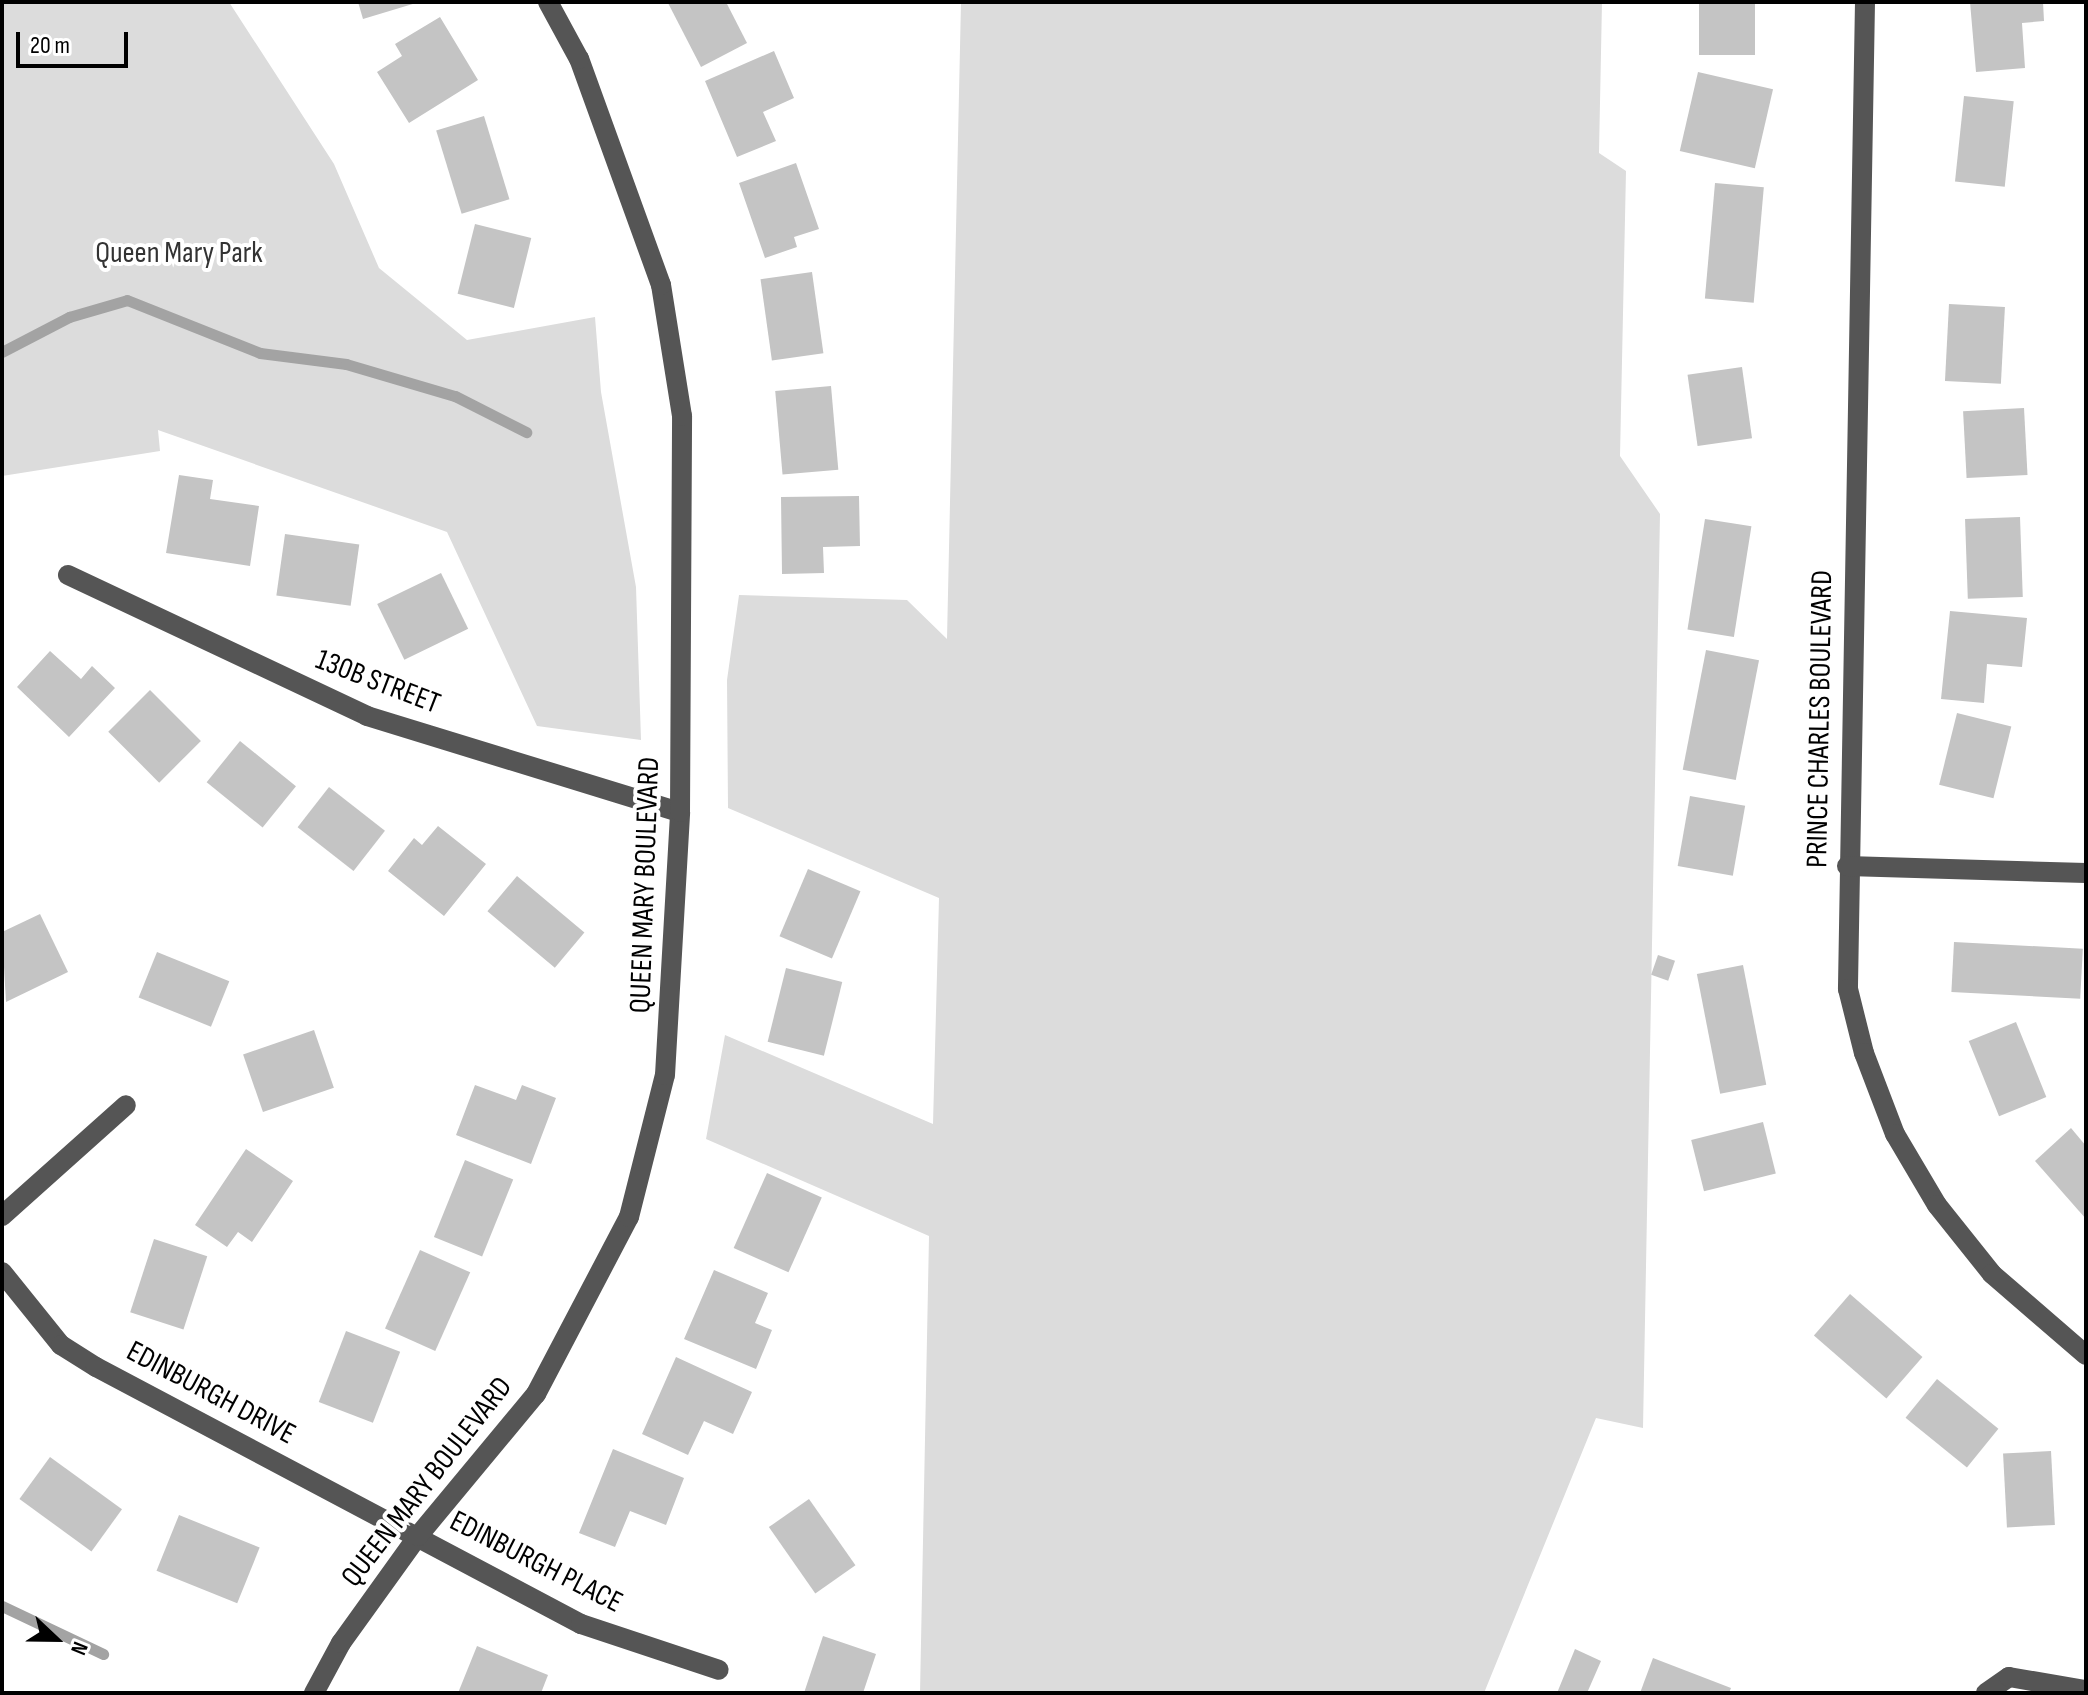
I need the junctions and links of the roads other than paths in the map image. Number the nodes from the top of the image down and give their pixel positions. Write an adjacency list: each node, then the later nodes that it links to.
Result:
1 (548, 2): 4 (street, QUEEN MARY BOULEVARD)
2 (1865, 2): 5 (street, PRINCE CHARLES BOULEVARD)
3 (68, 575): 4 (street, 130B STREET)
4 (680, 812): 11 (street, QUEEN MARY BOULEVARD)
5 (1847, 866): 6 (street); 10 (street, PRINCE CHARLES BOULEVARD)
6 (2086, 873)
7 (126, 1105): 8 (street)
8 (2, 1216)
9 (2, 1272): 11 (street, EDINBURGH DRIVE)
10 (2086, 1355)
11 (418, 1536): 12 (street, EDINBURGH PLACE); 14 (street, QUEEN MARY BOULEVARD)
12 (719, 1670)
13 (2085, 1689): 15 (street)
14 (314, 1693)
15 (1986, 1693)

